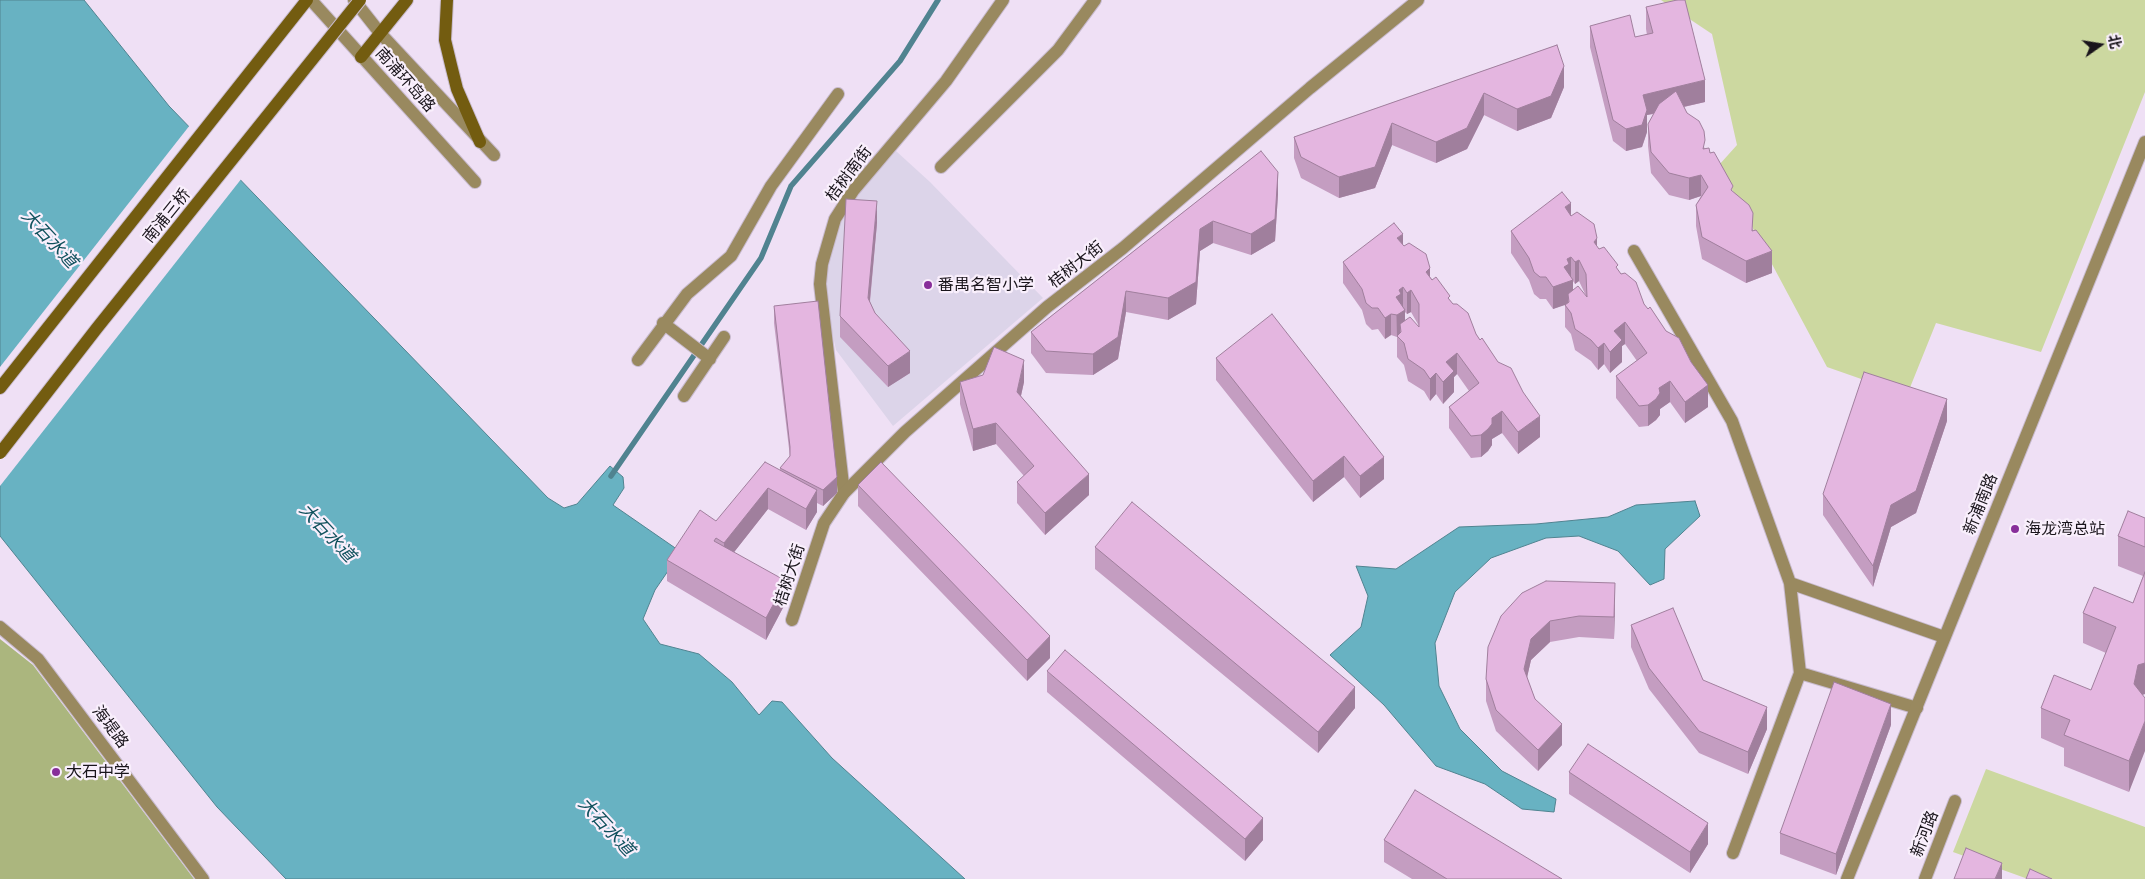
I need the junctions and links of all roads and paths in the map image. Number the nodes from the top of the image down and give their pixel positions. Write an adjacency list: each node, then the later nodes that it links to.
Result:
1 (309, 0): 10 (street, 南浦环岛路); 22 (main road, 南浦三桥)
2 (354, 0): 9 (street, 南浦环岛路)
3 (360, 0): 24 (main road, 南浦三桥, bridge)
4 (407, 0): 9 (main road)
5 (447, 0): 12 (main road)
6 (1003, 0): 25 (street, 桔树南街)
7 (1095, 0): 15 (street)
8 (1418, 0): 25 (street, 桔树大街)
9 (380, 33): 10 (main road); 12 (street, 南浦环岛路)
10 (361, 57): 16 (street, 南浦环岛路)
11 (838, 94): 18 (street)
12 (480, 142): 14 (street, 南浦环岛路)
13 (2145, 142): 29 (street, 新浦南路)
14 (494, 156)
15 (941, 167)
16 (475, 182)
17 (1634, 251): 26 (street)
18 (663, 323): 20 (street); 21 (street)
19 (724, 337): 20 (street)
20 (710, 359): 23 (street)
21 (638, 360)
22 (0, 388)
23 (684, 396)
24 (0, 453)
25 (844, 493): 27 (street, 桔树大街)
26 (1790, 583): 29 (street); 30 (street)
27 (792, 620)
28 (0, 627): 34 (street, 海堤路)
29 (1944, 637): 31 (street, 新浦南路)
30 (1800, 672): 31 (street); 33 (street)
31 (1917, 708): 35 (street, 新浦南路)
32 (1955, 801): 36 (street, 新河路)
33 (1733, 853)
34 (203, 879)
35 (1847, 879)
36 (1925, 879)

